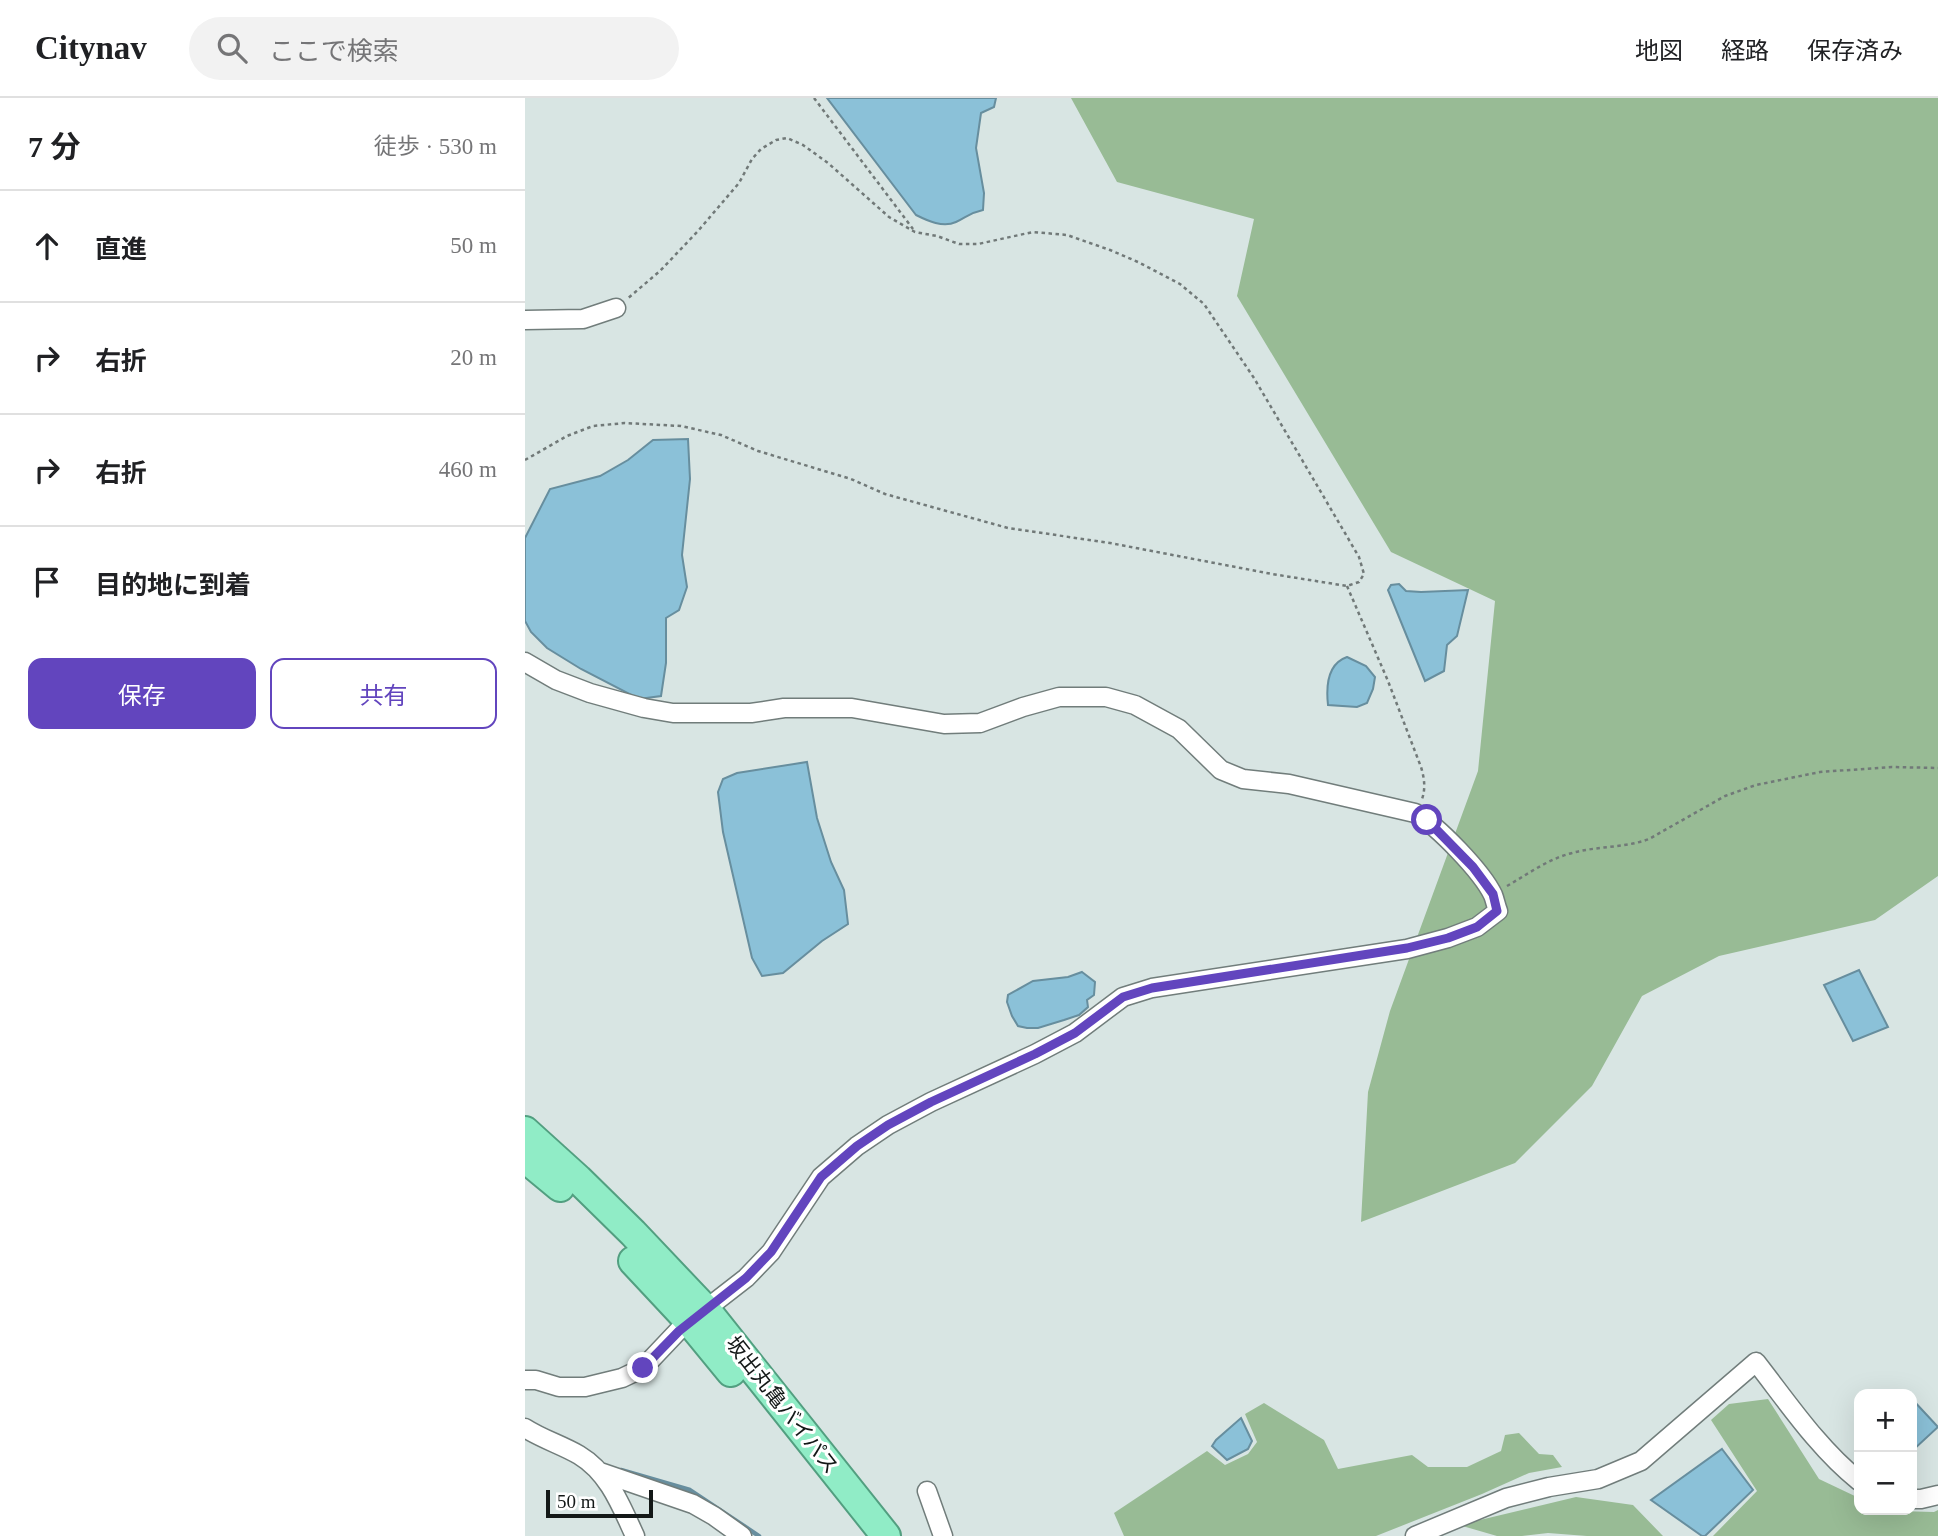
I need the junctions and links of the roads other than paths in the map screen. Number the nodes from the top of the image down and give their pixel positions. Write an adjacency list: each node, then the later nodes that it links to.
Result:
1 (616, 308): 2 (street)
2 (525, 320)
3 (525, 662): 6 (street)
4 (525, 1131): 6 (highway, 坂出丸亀バイパス)
5 (525, 1157): 6 (highway, 坂出丸亀バイパス)
6 (698, 1316): 7 (street); 16 (highway, 坂出丸亀バイパス); 17 (highway, 坂出丸亀バイパス)
7 (525, 1380)
8 (525, 1428): 9 (street)
9 (600, 1472): 14 (street); 15 (street)
10 (1854, 1477): 19 (street)
11 (927, 1492): 18 (street)
12 (1938, 1495): 13 (street)
13 (1917, 1499)
14 (635, 1536)
15 (742, 1536)
16 (861, 1536)
17 (886, 1536)
18 (943, 1536)
19 (1415, 1536)

